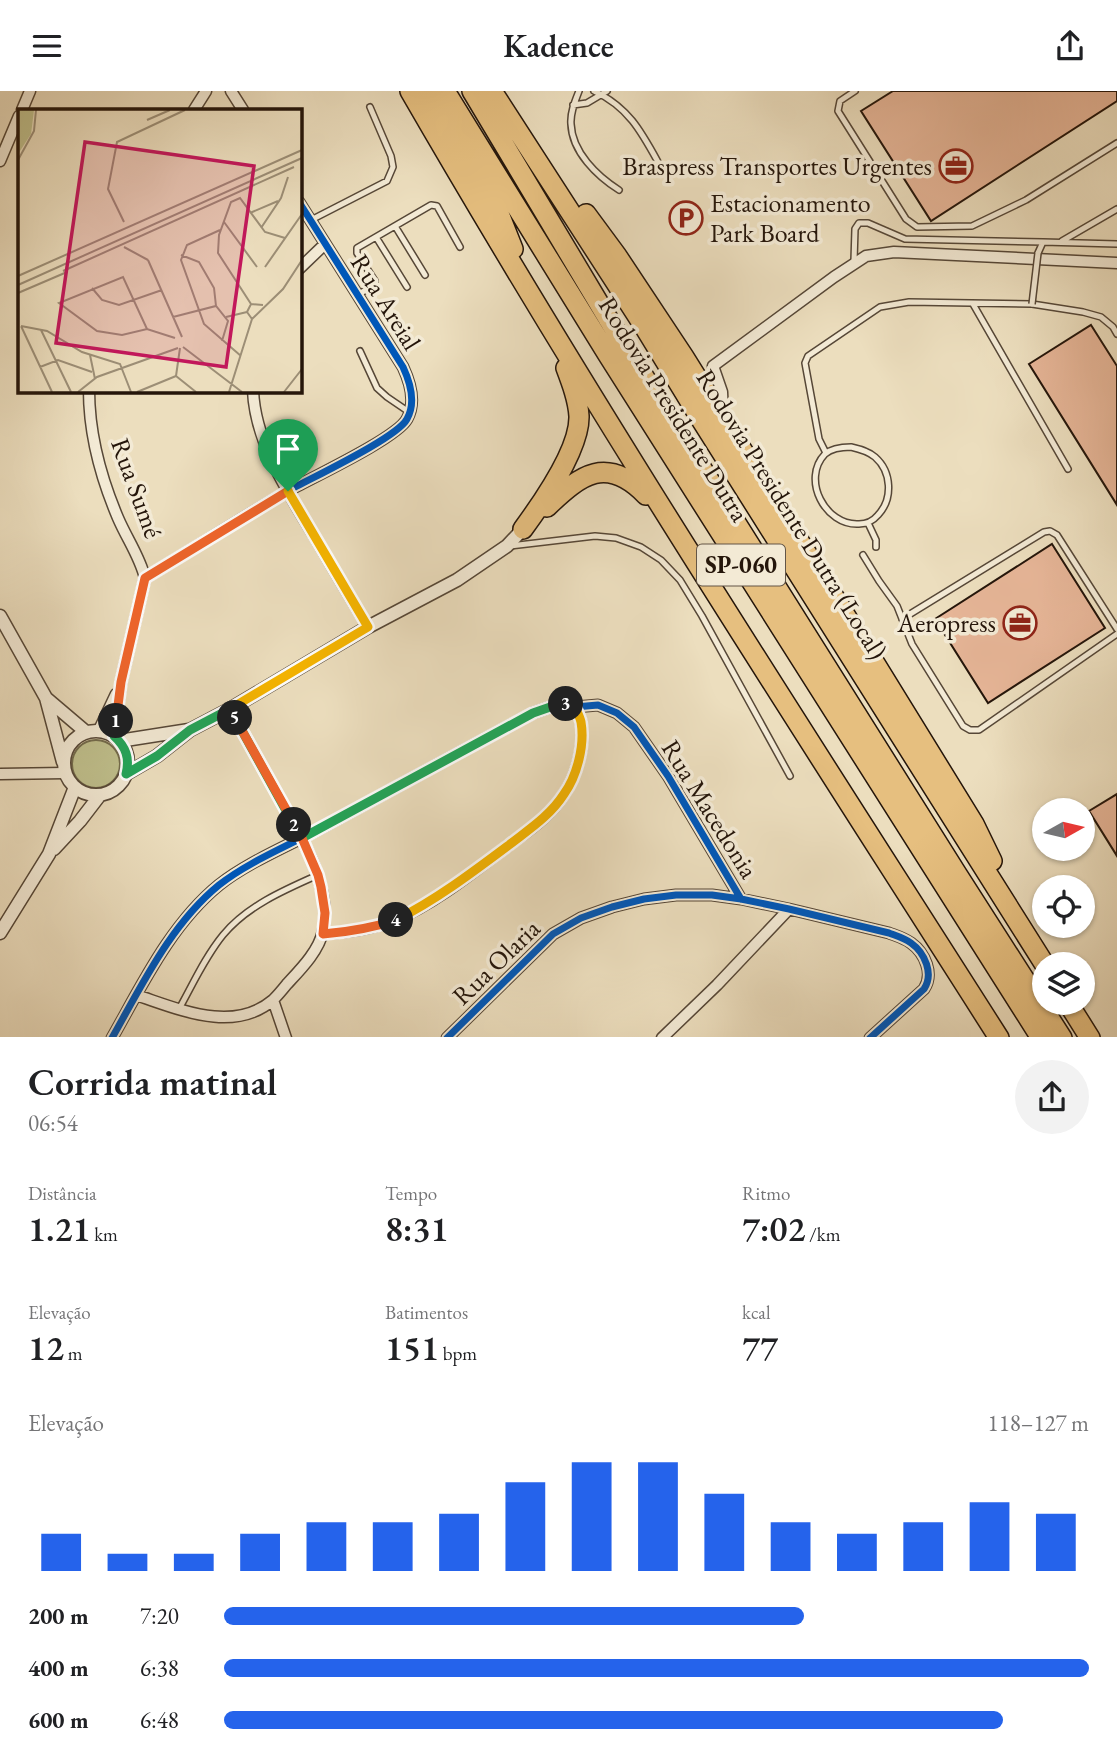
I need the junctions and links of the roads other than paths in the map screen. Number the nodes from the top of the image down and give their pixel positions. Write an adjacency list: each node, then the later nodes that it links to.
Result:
1 (30, 91): 16 (street)
2 (206, 91): 17 (street)
3 (231, 91): 18 (street)
4 (395, 91): 24 (highway)
5 (410, 91): 24 (highway, SP-060)
6 (426, 91): 39 (highway)
7 (445, 91): 99 (highway, Rodovia Presidente Dutra / SP-060)
8 (472, 91): 100 (highway, Rodovia Presidente Dutra / SP-060)
9 (579, 91): 14 (lane)
10 (594, 91): 13 (lane)
11 (855, 91): 20 (lane)
12 (493, 92): 47 (highway); 85 (highway, Rodovia Presidente Dutra (Local) / SP-060)
13 (604, 93): 14 (lane); 22 (lane)
14 (573, 105): 23 (lane)
15 (370, 107): 27 (lane)
16 (22, 109)
17 (195, 109)
18 (242, 109)
19 (18, 118): 21 (street)
20 (1117, 143)
21 (0, 160)
22 (658, 162)
23 (619, 190)
24 (474, 201): 39 (highway, SP-060)
25 (301, 205): 27 (street, Rua Areial)
26 (1117, 209): 31 (lane)
27 (310, 220): 32 (street, Rua Areial)
28 (395, 226): 29 (lane); 34 (lane); 38 (lane)
29 (376, 237): 40 (lane); 41 (lane)
30 (1043, 242): 31 (lane); 36 (lane); 43 (lane, bridge)
31 (1060, 242): 33 (lane)
32 (325, 244): 37 (street); 41 (street, Rua Areial)
33 (1117, 244)
34 (460, 247)
35 (1117, 263): 36 (street)
36 (853, 265): 48 (street)
37 (301, 267)
38 (425, 275)
39 (518, 275): 45 (highway, SP-060)
40 (407, 287)
41 (357, 295): 51 (street, Rua Areial)
42 (973, 304): 43 (lane); 53 (lane); 54 (lane)
43 (1032, 304): 44 (lane)
44 (1117, 334)
45 (556, 337): 56 (highway, SP-060); 58 (highway)
46 (360, 351): 51 (lane)
47 (684, 357): 48 (street); 52 (highway)
48 (713, 366): 52 (street)
49 (89, 392): 62 (street, Rua Sumé)
50 (253, 392): 55 (street)
51 (410, 412): 55 (street)
52 (723, 420): 85 (highway)
53 (826, 453): 57 (lane); 57 (lane)
54 (1068, 469)
55 (288, 491): 62 (street); 65 (street)
56 (664, 513): 58 (highway); 98 (highway, SP-060)
57 (868, 523): 60 (lane)
58 (523, 529): 59 (street)
59 (507, 546): 65 (street); 77 (lane)
60 (876, 547)
61 (863, 555): 64 (lane)
62 (145, 578): 67 (street, Rua Sumé)
63 (0, 616): 68 (street)
64 (902, 618): 66 (lane); 66 (lane)
65 (368, 627): 70 (street)
66 (1117, 631)
67 (121, 682): 72 (street, Rua Sumé); 73 (street, Rua Sumé)
68 (46, 698): 72 (street); 74 (street)
69 (575, 707): 80 (street, Rua Macedonia); 83 (street, Rua Macedonia); 87 (street)
70 (230, 709): 71 (street); 80 (street)
71 (190, 730): 73 (street); 76 (street)
72 (92, 731): 73 (street); 74 (street)
73 (117, 738): 76 (street)
74 (64, 767): 75 (street); 78 (street)
75 (0, 774)
76 (126, 774): 79 (street)
77 (790, 776)
78 (75, 787): 79 (street); 81 (street)
79 (100, 795): 81 (street)
80 (302, 838): 82 (street); 89 (street, Rua Macedonia)
81 (49, 854): 86 (street)
82 (318, 875): 87 (street); 91 (lane)
83 (741, 899): 84 (street, Rua Olaria); 95 (street, Rua Olaria)
84 (789, 909): 96 (street); 97 (street, Rua Olaria)
85 (1014, 917): 88 (highway, Rodovia Presidente Dutra (Local) / SP-060)
86 (0, 933)
87 (323, 934): 90 (street)
88 (1037, 952)
89 (136, 995): 91 (street); 93 (street, Rua Macedonia)
90 (273, 1000): 91 (street); 94 (street)
91 (179, 1009)
92 (1076, 1015): 101 (highway)
93 (113, 1037)
94 (286, 1037)
95 (448, 1037)
96 (663, 1037)
97 (871, 1037)
98 (998, 1037)
99 (1040, 1037)
100 (1061, 1037)
101 (1089, 1037)

